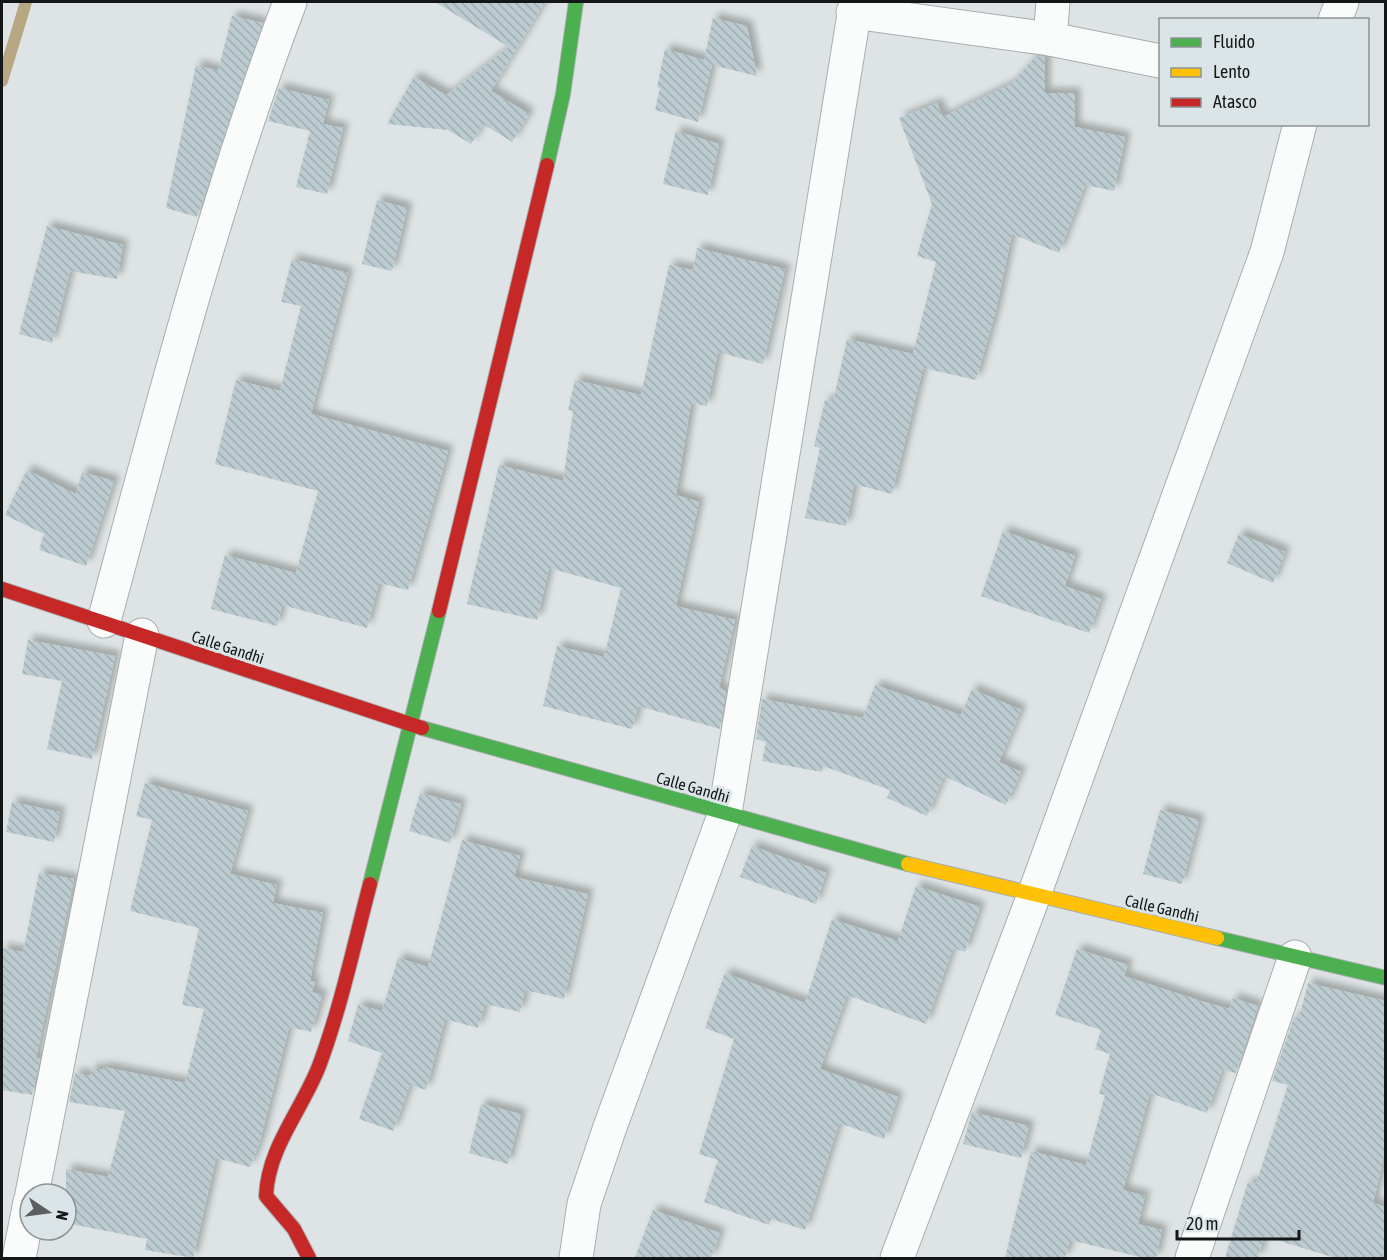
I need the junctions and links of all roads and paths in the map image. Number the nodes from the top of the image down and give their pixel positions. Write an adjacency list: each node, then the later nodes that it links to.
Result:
1 (290, 2): 11 (street)
2 (576, 2): 13 (main road)
3 (1053, 2): 7 (street)
4 (1342, 2): 6 (street)
5 (855, 7): 7 (street); 14 (street)
6 (1336, 18)
7 (1050, 39): 8 (street)
8 (1159, 61)
9 (1299, 126): 15 (street)
10 (2, 589): 11 (main road, Calle Gandhi)
11 (104, 621): 12 (main road, Calle Gandhi)
12 (142, 635): 13 (main road, Calle Gandhi); 18 (street)
13 (411, 725): 14 (main road, Calle Gandhi); 21 (main road)
14 (725, 813): 15 (main road, Calle Gandhi); 22 (street)
15 (1034, 895): 16 (main road, Calle Gandhi); 23 (street)
16 (1295, 957): 17 (main road, Calle Gandhi); 24 (street)
17 (1386, 978)
18 (34, 1182)
19 (22, 1242): 20 (street)
20 (19, 1258)
21 (309, 1258)
22 (576, 1258)
23 (897, 1258)
24 (1192, 1258)

